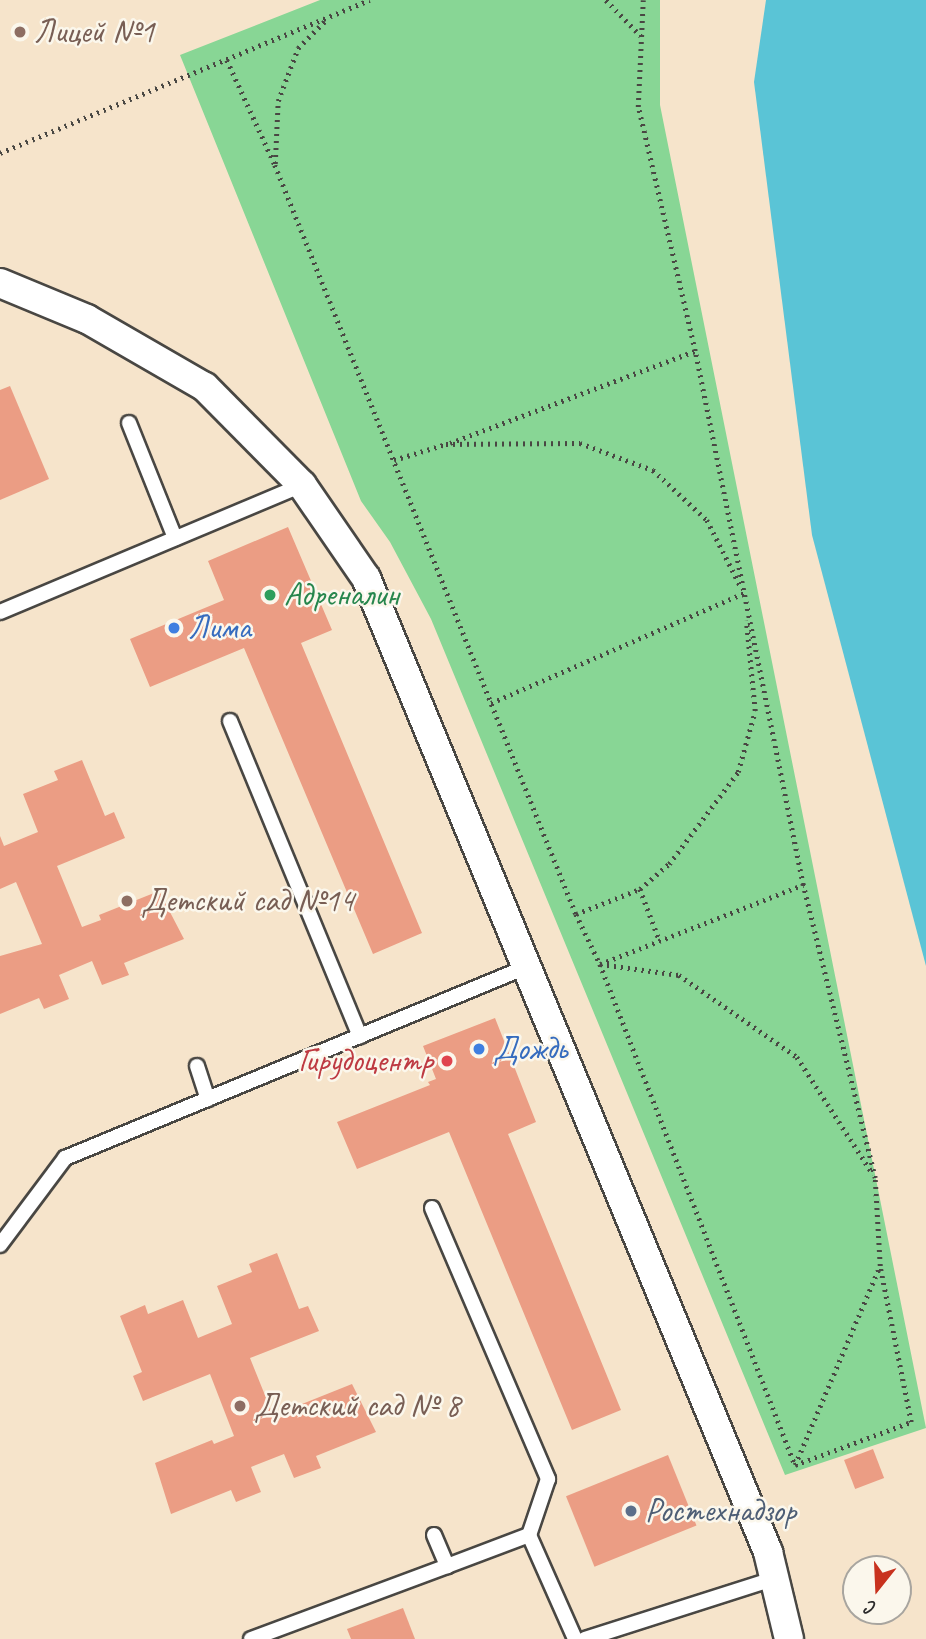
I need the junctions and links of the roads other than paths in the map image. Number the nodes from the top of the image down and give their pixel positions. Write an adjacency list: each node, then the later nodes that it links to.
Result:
1 (0, 283): 3 (street)
2 (129, 423): 4 (lane)
3 (303, 485): 4 (lane); 7 (street)
4 (175, 538): 5 (lane)
5 (0, 612)
6 (230, 721): 8 (lane)
7 (526, 967): 8 (lane); 16 (street)
8 (360, 1036): 10 (lane)
9 (197, 1066): 10 (lane)
10 (208, 1099): 12 (lane)
11 (432, 1208): 14 (lane)
12 (0, 1245)
13 (434, 1535): 15 (lane)
14 (529, 1535): 15 (lane); 18 (lane)
15 (447, 1566): 17 (lane)
16 (776, 1578): 19 (lane); 20 (street)
17 (251, 1639)
18 (575, 1639)
19 (585, 1639)
20 (789, 1639)

